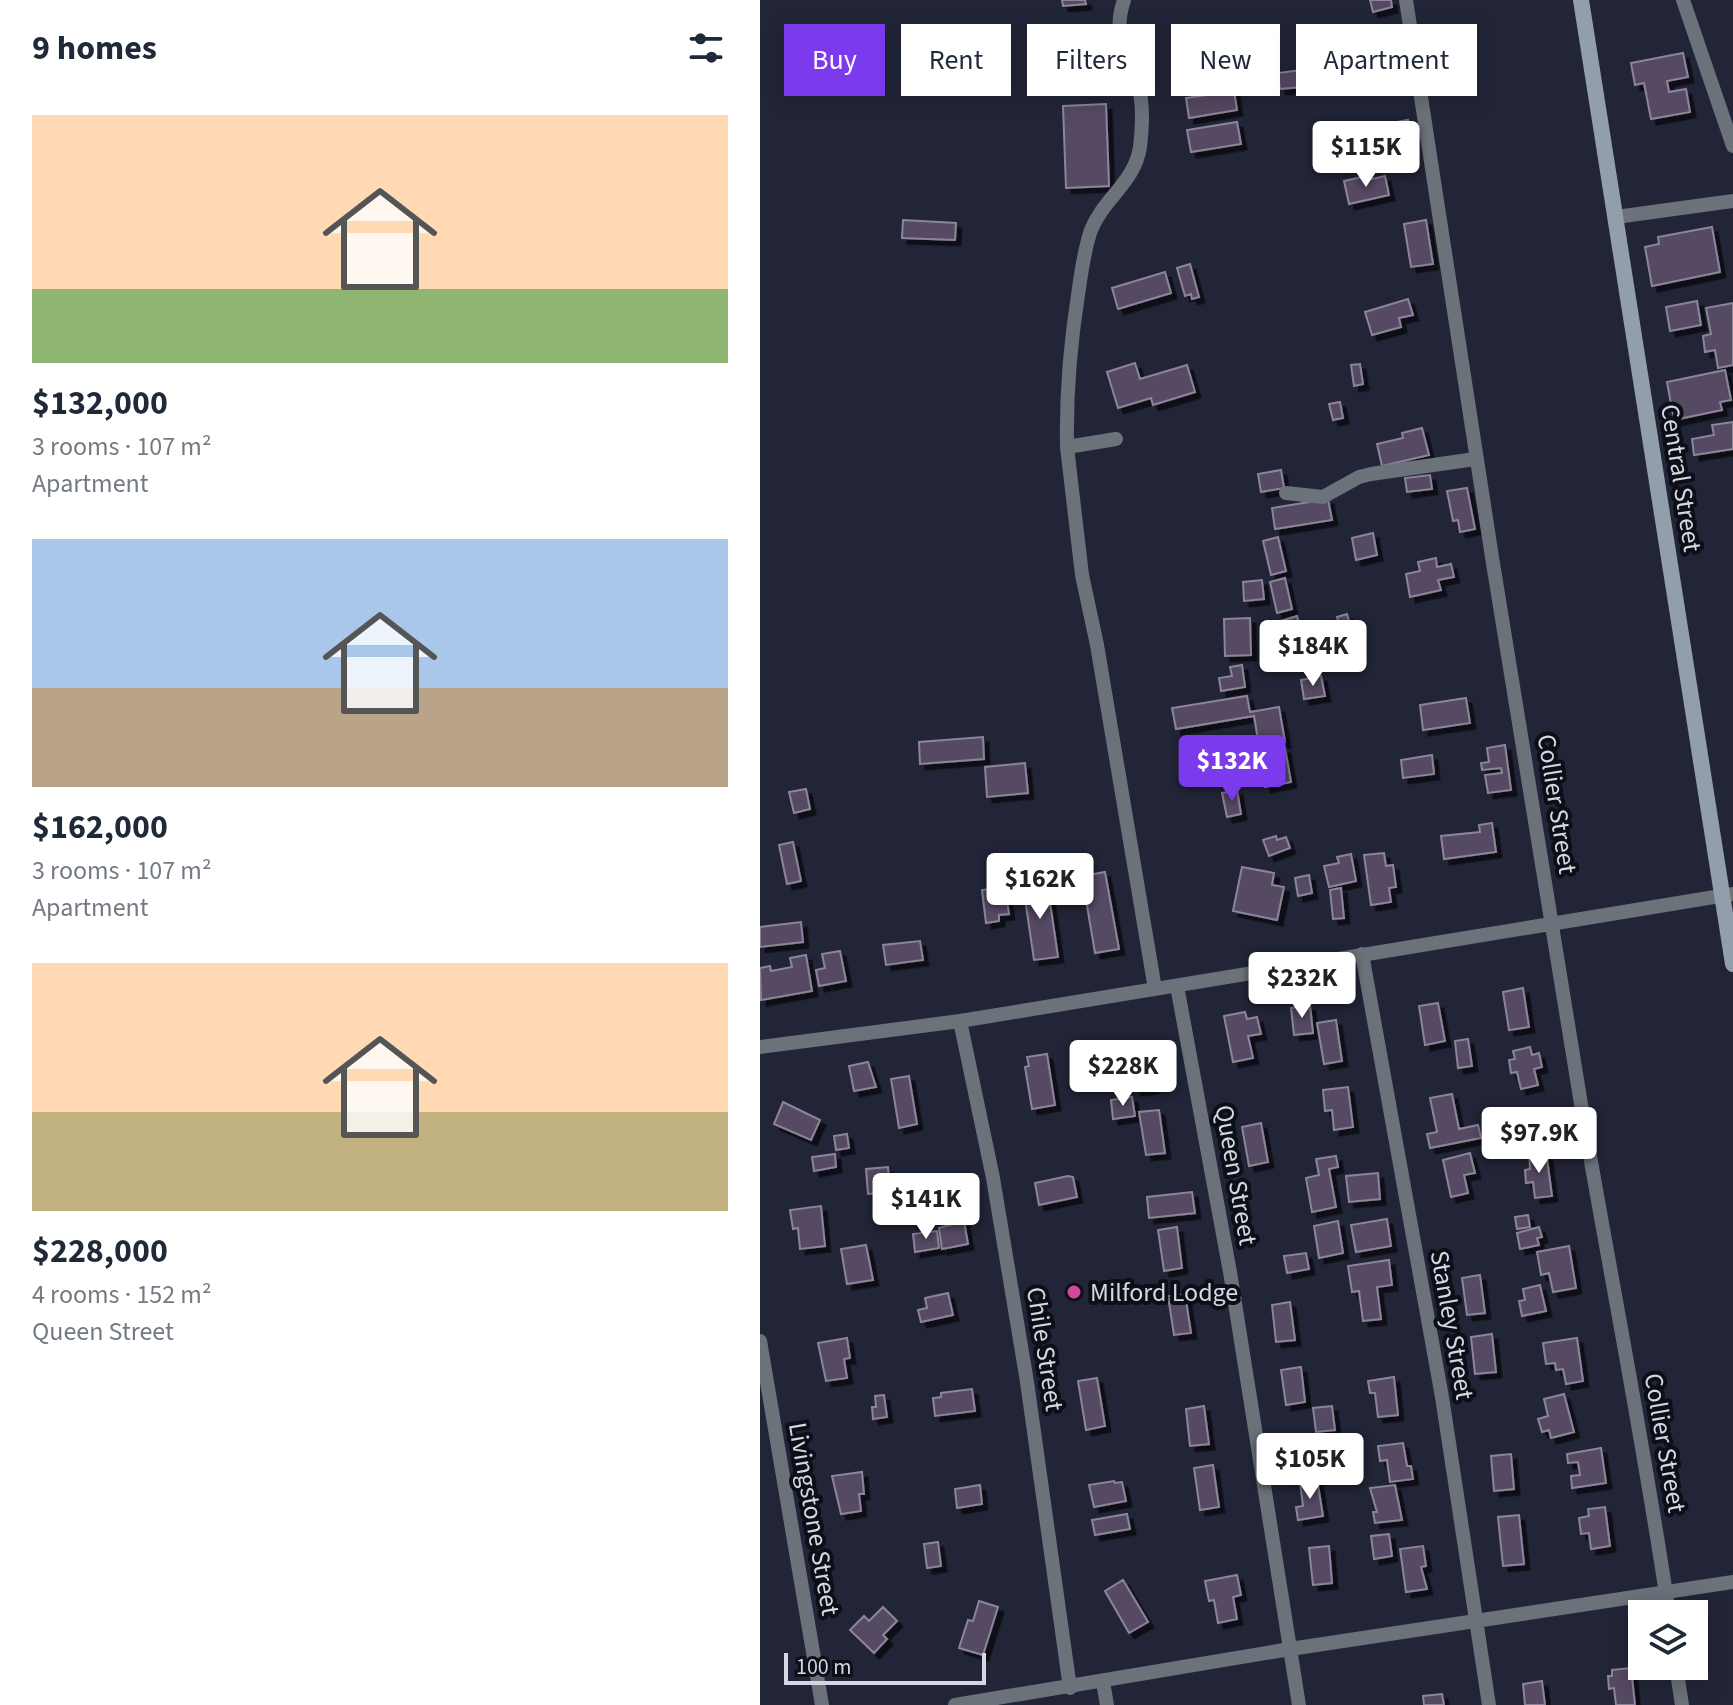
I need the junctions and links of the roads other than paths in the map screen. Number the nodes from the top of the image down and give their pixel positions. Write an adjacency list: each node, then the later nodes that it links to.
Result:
1 (1124, 0): 9 (street)
2 (1406, 0): 10 (street, Collier Street)
3 (1581, 0): 7 (main road, Central Street)
4 (1683, 0): 5 (street)
5 (1733, 146)
6 (1733, 201): 7 (street)
7 (1616, 217): 12 (main road, Central Street)
8 (1116, 439): 9 (street)
9 (1067, 447): 17 (street)
10 (1475, 459): 11 (street); 13 (street, Collier Street)
11 (1286, 493)
12 (1727, 894): 13 (street); 15 (main road, Central Street)
13 (1552, 924): 14 (street); 22 (street, Collier Street)
14 (1362, 954): 16 (street); 24 (street, Stanley Street)
15 (1733, 964)
16 (1177, 986): 17 (street); 25 (street, Queen Street)
17 (1155, 989): 18 (street)
18 (960, 1021): 19 (street); 28 (street, Chile Street)
19 (760, 1047)
20 (760, 1341): 29 (street, Livingstone Street)
21 (1733, 1582): 22 (street)
22 (1666, 1593): 23 (street, Collier Street); 24 (street)
23 (1667, 1600)
24 (1476, 1622): 25 (street); 33 (street, Stanley Street)
25 (1290, 1649): 27 (street); 32 (street, Queen Street)
26 (1678, 1680): 34 (street)
27 (1103, 1682): 28 (street); 31 (street)
28 (1070, 1688): 30 (street)
29 (822, 1705)
30 (955, 1705)
31 (1107, 1705)
32 (1299, 1705)
33 (1489, 1705)
34 (1682, 1705)

